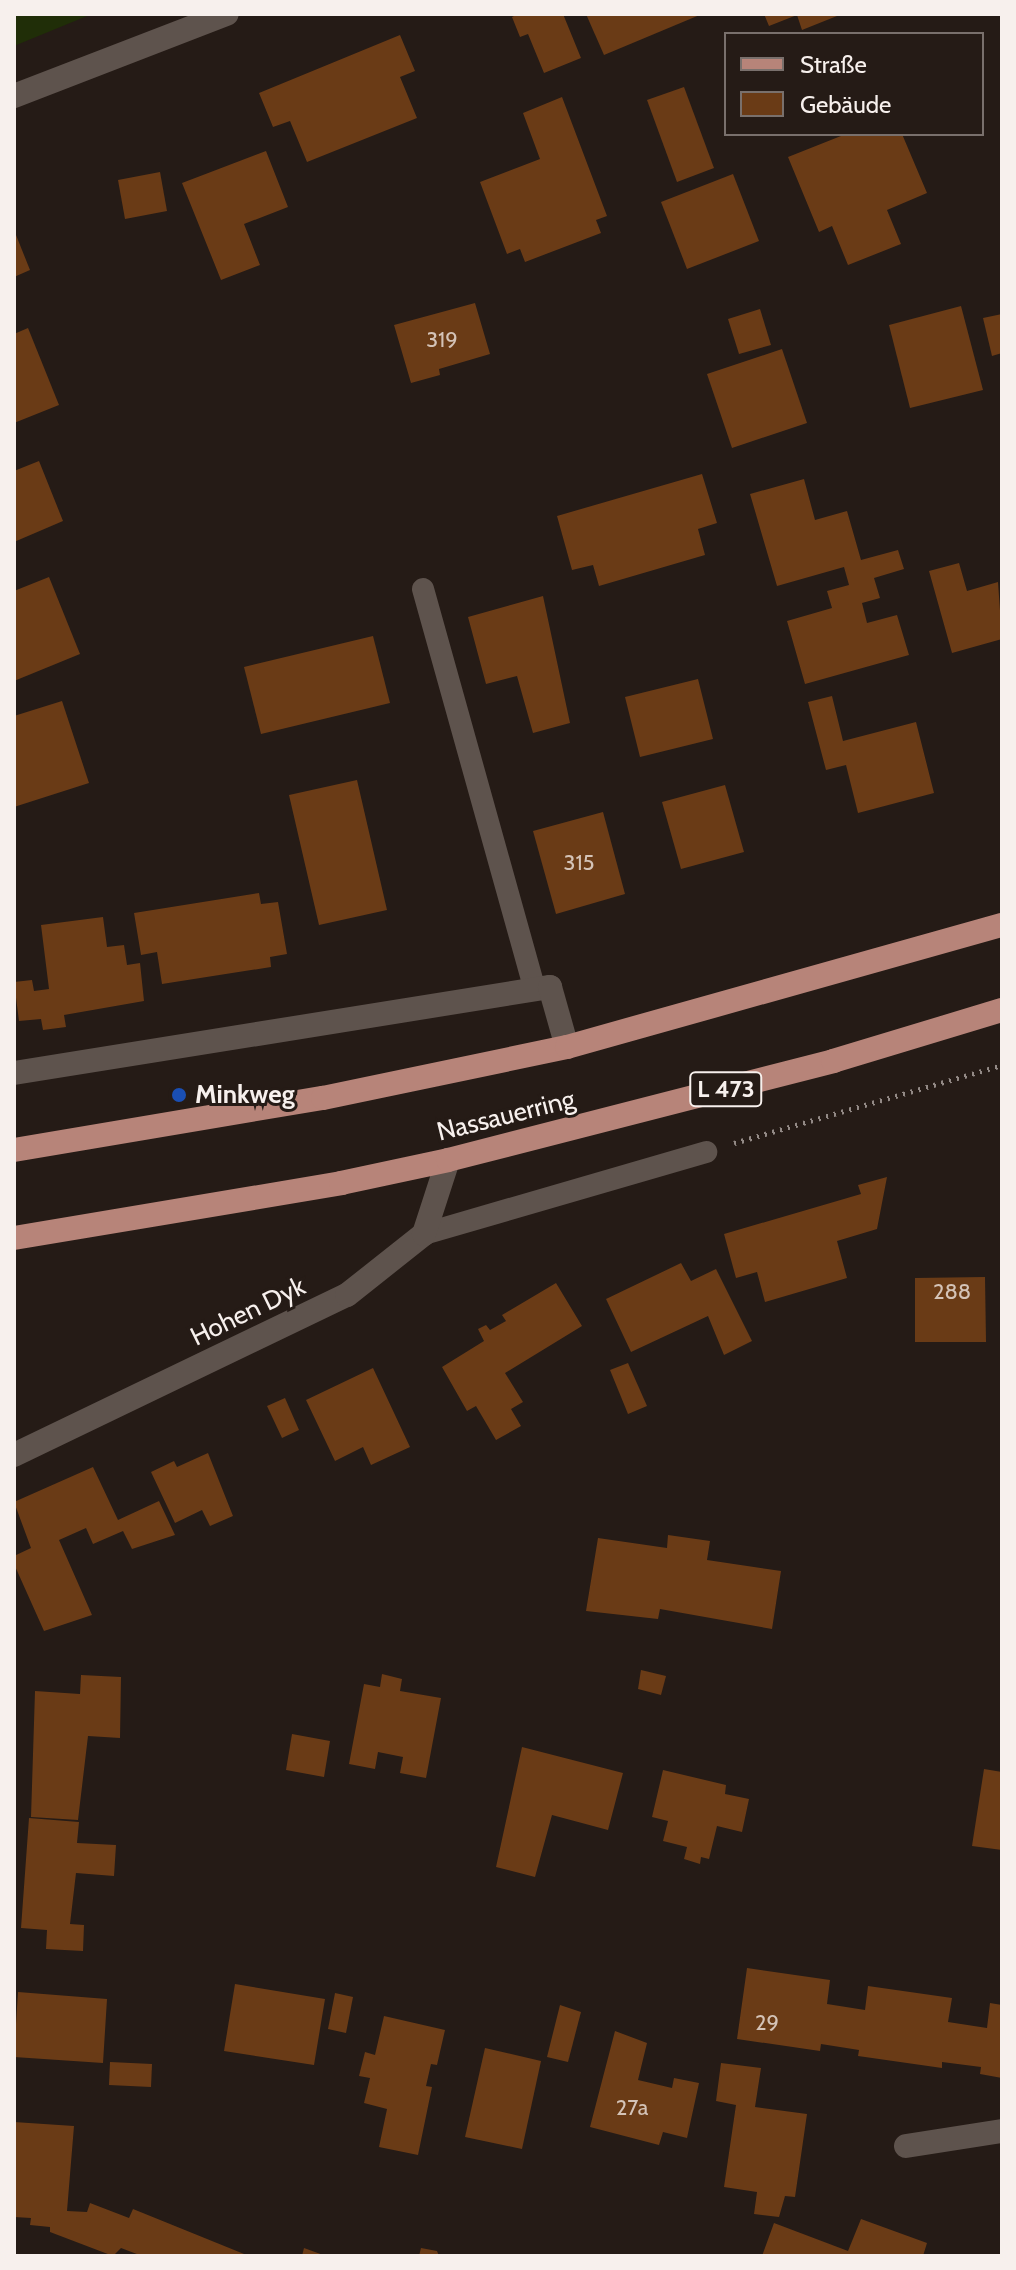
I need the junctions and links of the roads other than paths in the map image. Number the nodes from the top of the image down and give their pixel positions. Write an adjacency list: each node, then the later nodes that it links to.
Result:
1 (227, 14): 2 (street)
2 (14, 96)
3 (423, 589): 5 (lane)
4 (1002, 925): 7 (main road, Nassauerring)
5 (543, 988): 7 (street, Nassauerring); 8 (street)
6 (1002, 1010): 11 (main road, Nassauerring / L 473)
7 (567, 1047): 9 (main road, Nassauerring)
8 (14, 1073)
9 (14, 1150)
10 (706, 1152): 12 (lane)
11 (448, 1160): 12 (street); 13 (main road, Nassauerring / L 473)
12 (424, 1234): 14 (street, Hohen Dyk)
13 (14, 1238)
14 (14, 1455)
15 (1002, 2131): 16 (street)
16 (906, 2146)

